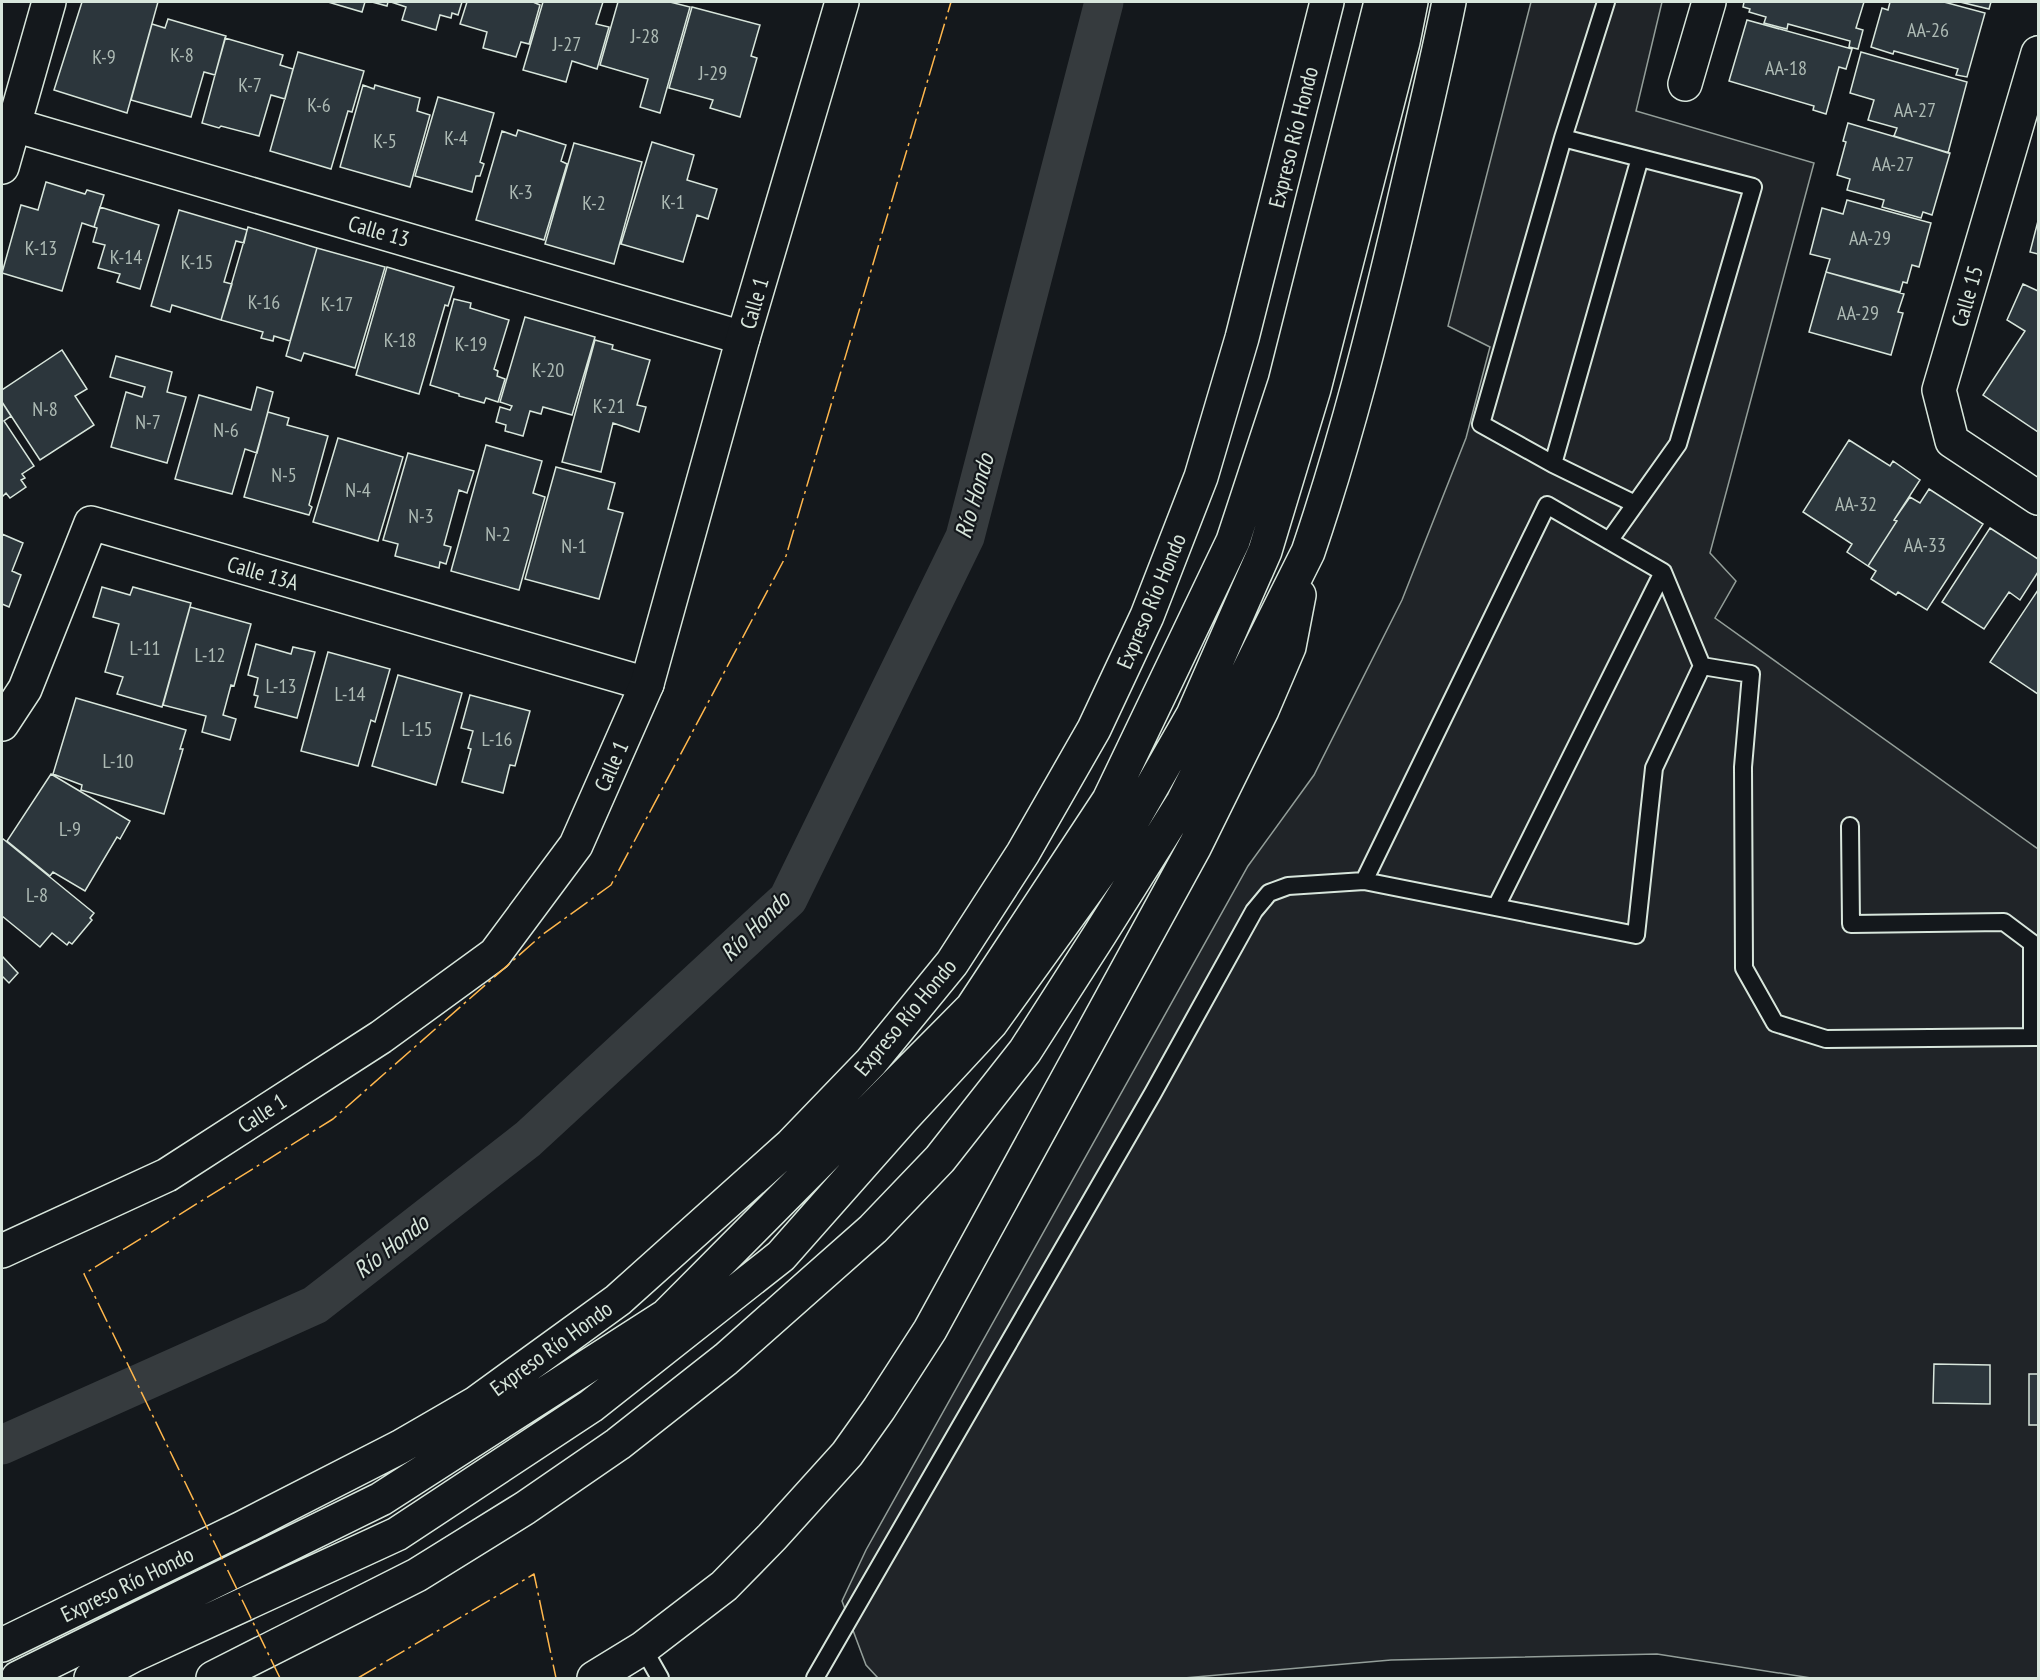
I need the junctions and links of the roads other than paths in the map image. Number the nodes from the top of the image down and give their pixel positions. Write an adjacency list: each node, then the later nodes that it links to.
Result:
1 (50, 2): 14 (main road)
2 (839, 2): 18 (main road, Calle 1)
3 (1327, 2): 33 (main road, Expreso Río Hondo)
4 (1381, 2): 35 (main road)
5 (1411, 2): 36 (main road)
6 (1449, 2): 11 (main road)
7 (1460, 2): 11 (main road)
8 (1606, 2): 15 (lane)
9 (1709, 2): 12 (main road)
10 (2038, 53): 13 (main road, Calle 15)
11 (1437, 61): 23 (main road)
12 (1685, 84)
13 (2030, 111): 20 (main road, Calle 15)
14 (14, 125): 17 (main road); 18 (main road, Calle 13)
15 (1563, 138): 16 (lane); 19 (lane)
16 (1640, 158): 19 (lane); 21 (lane)
17 (2, 167)
18 (743, 338): 26 (main road, Calle 1)
19 (1553, 464): 21 (lane)
20 (2038, 498)
21 (1635, 504): 22 (lane)
22 (1609, 541): 24 (lane); 29 (lane)
23 (1308, 552): 34 (main road); 37 (main road)
24 (1663, 572): 25 (lane); 30 (lane)
25 (1702, 666): 30 (lane); 31 (lane)
26 (647, 684): 27 (main road, Calle 13A); 32 (main road, Calle 1)
27 (2, 724)
28 (1850, 826): 31 (lane)
29 (1364, 881): 30 (lane); 40 (lane)
30 (1496, 907)
31 (2036, 1037)
32 (2, 1251)
33 (2, 1645)
34 (643, 1648): 38 (main road); 39 (lane)
35 (18, 1678)
36 (91, 1678)
37 (213, 1678)
38 (594, 1678)
39 (660, 1678)
40 (815, 1678)

